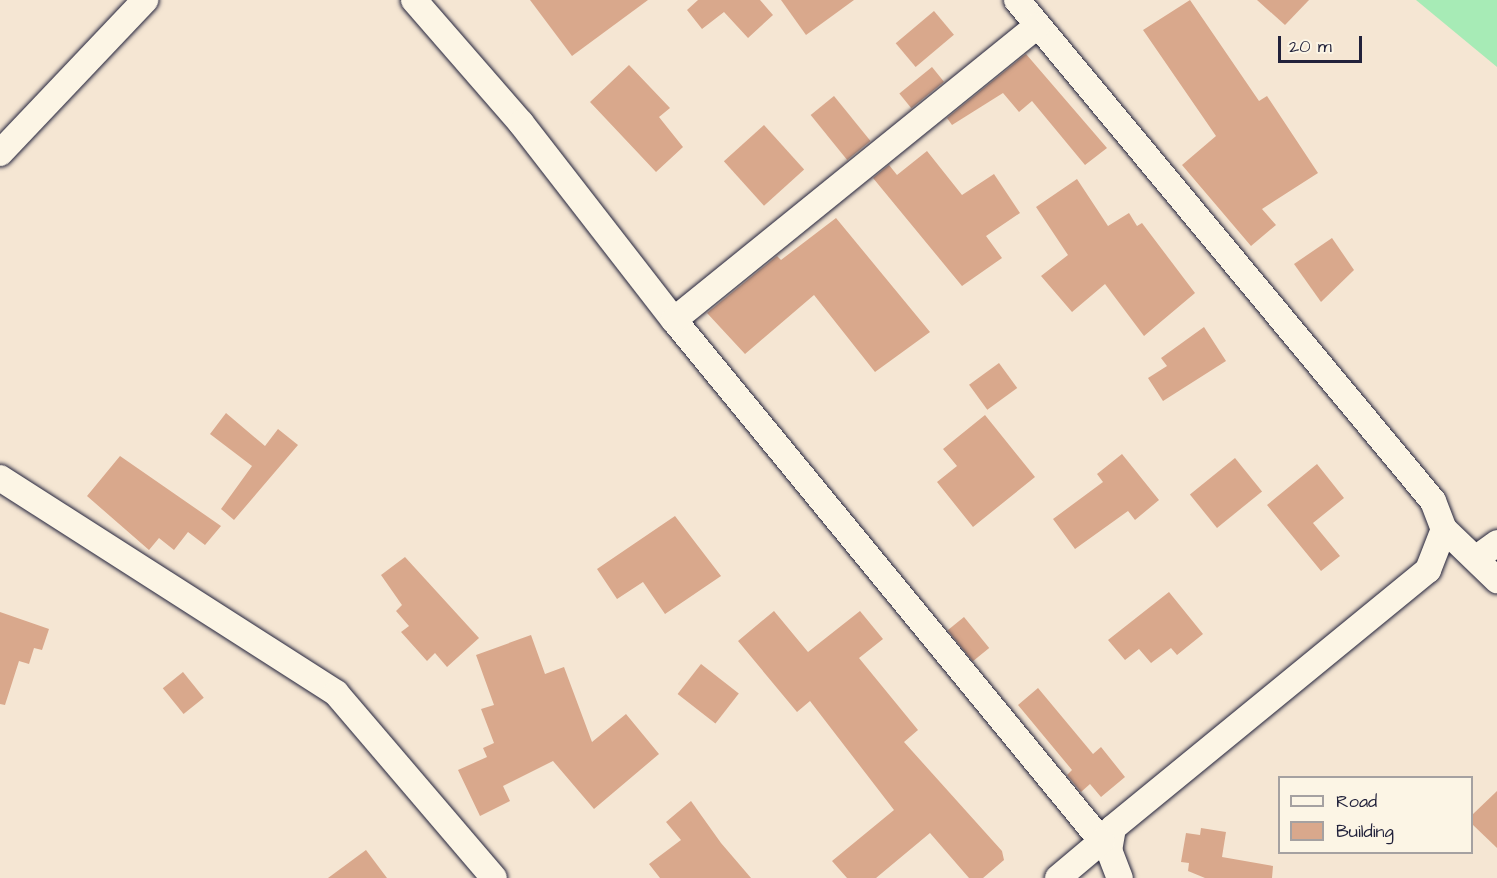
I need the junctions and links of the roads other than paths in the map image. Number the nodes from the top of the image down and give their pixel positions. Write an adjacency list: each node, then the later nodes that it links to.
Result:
1 (146, 0): 5 (street)
2 (414, 0): 6 (street)
3 (1017, 0): 4 (street)
4 (1037, 26): 6 (street); 8 (street)
5 (0, 153)
6 (674, 320): 11 (street)
7 (0, 478): 12 (street)
8 (1444, 529): 9 (street); 11 (street)
9 (1488, 550): 10 (street)
10 (1497, 580)
11 (1105, 845): 13 (street); 14 (street)
12 (494, 878)
13 (1058, 878)
14 (1120, 878)

